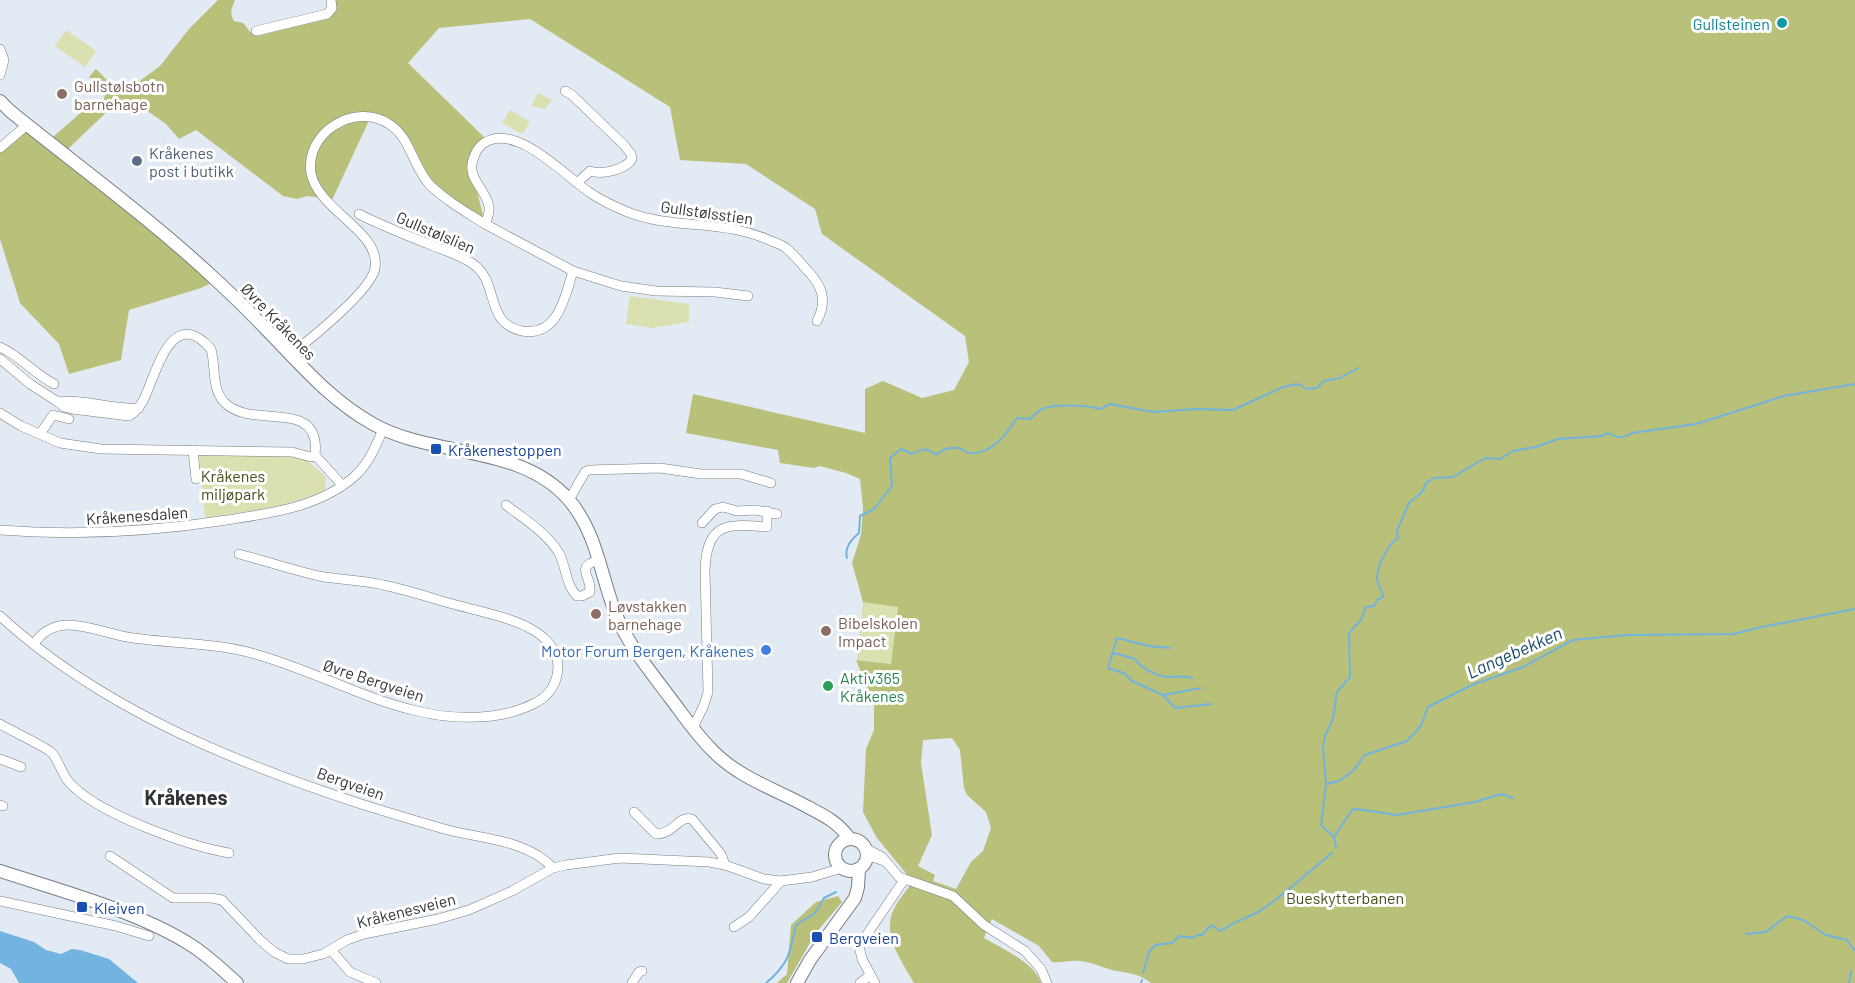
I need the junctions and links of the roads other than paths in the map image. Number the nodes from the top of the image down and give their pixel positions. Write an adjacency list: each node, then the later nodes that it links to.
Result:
1 (331, 0): 2 (street)
2 (256, 31)
3 (0, 49): 4 (street)
4 (0, 75)
5 (565, 91): 9 (street)
6 (0, 101): 7 (main road, Øvre Kråkenes)
7 (27, 125): 8 (street); 16 (main road, Øvre Kråkenes)
8 (0, 148)
9 (577, 183): 11 (street, Gullstølsstien); 14 (street, Gullstølsstien)
10 (359, 214): 12 (street, Gullstølslien)
11 (485, 224): 12 (street, Gullstølslien); 16 (street)
12 (573, 271): 13 (street, Gullstølslien)
13 (748, 296)
14 (817, 321)
15 (0, 347): 18 (street)
16 (290, 355): 23 (main road, Øvre Kråkenes)
17 (0, 359): 26 (street)
18 (54, 384)
19 (45, 408): 21 (street)
20 (0, 413): 24 (street)
21 (53, 416): 22 (street); 24 (street)
22 (69, 419)
23 (383, 429): 29 (street, Kråkenesdalen); 30 (main road, Øvre Kråkenes)
24 (40, 434): 25 (street)
25 (194, 450): 26 (street); 27 (street)
26 (315, 455): 29 (street)
27 (196, 479)
28 (771, 483): 30 (street)
29 (342, 485): 33 (street, Kråkenesdalen)
30 (569, 500): 35 (main road, Øvre Kråkenes)
31 (506, 506): 35 (street)
32 (702, 523): 39 (street)
33 (0, 530)
34 (239, 554): 37 (street, Øvre Bergveien)
35 (600, 559): 39 (main road, Øvre Kråkenes)
36 (0, 616): 37 (street, Bergveien)
37 (34, 644): 48 (street, Bergveien)
38 (0, 724): 44 (street)
39 (693, 728): 43 (main road, Øvre Kråkenes)
40 (0, 759): 41 (street)
41 (21, 767)
42 (634, 812): 47 (street)
43 (844, 841): 45 (main road); 49 (main road)
44 (229, 853)
45 (866, 853): 49 (main road); 51 (street)
46 (110, 856): 56 (street, Kråkenesveien)
47 (725, 865): 48 (street); 52 (street)
48 (553, 868): 56 (street, Kråkenesveien)
49 (843, 868): 52 (street); 62 (main road)
50 (0, 871): 59 (main road)
51 (904, 880): 58 (street); 64 (street)
52 (781, 881): 54 (street)
53 (0, 901): 55 (street)
54 (734, 927)
55 (149, 936)
56 (331, 950): 60 (street)
57 (642, 970): 61 (street)
58 (873, 979): 63 (street)
59 (237, 983)
60 (376, 983)
61 (632, 983)
62 (797, 983)
63 (860, 983)
64 (1047, 983)

